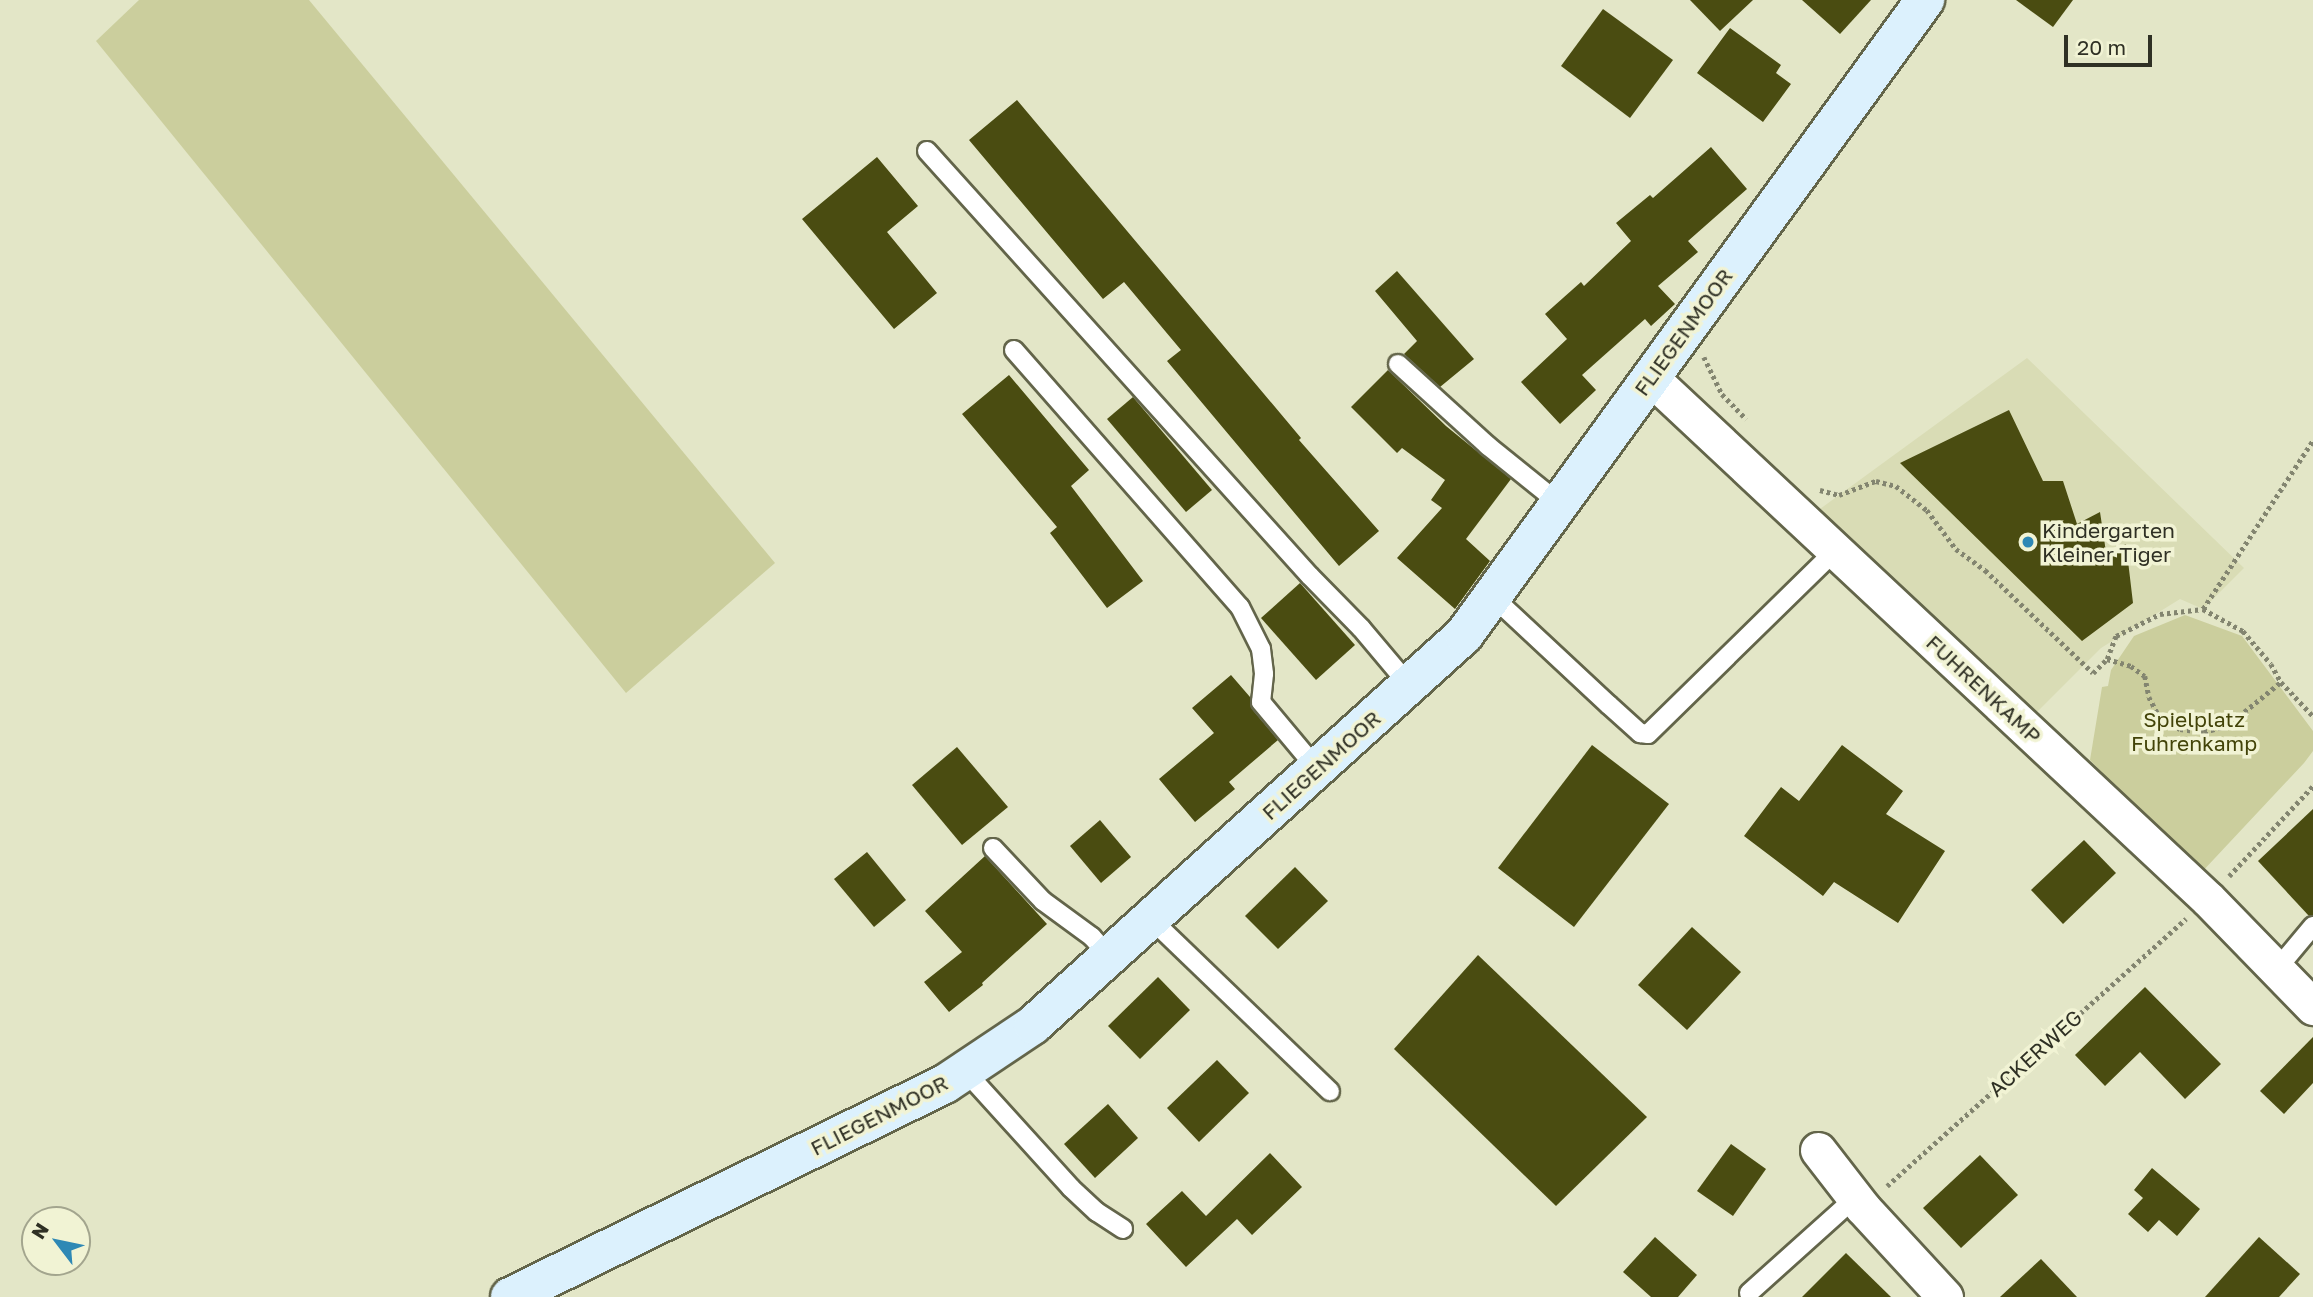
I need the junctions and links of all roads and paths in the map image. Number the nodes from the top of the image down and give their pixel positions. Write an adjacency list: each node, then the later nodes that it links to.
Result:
1 (1925, 0): 3 (street, FLIEGENMOOR)
2 (927, 151): 16 (lane)
3 (1687, 327): 6 (street, FLIEGENMOOR); 7 (path)
4 (1014, 350): 18 (lane)
5 (1398, 364): 10 (lane)
6 (1650, 377): 10 (street, FLIEGENMOOR); 11 (street, FUHRENKAMP)
7 (1750, 423)
8 (2313, 440): 13 (path)
9 (1816, 489): 14 (path)
10 (1559, 503): 12 (street, FLIEGENMOOR)
11 (1836, 550): 12 (lane); 21 (street, FUHRENKAMP)
12 (1492, 596): 16 (street, FLIEGENMOOR)
13 (2203, 609): 14 (path); 15 (path)
14 (2107, 659): 15 (path)
15 (2281, 682): 17 (path)
16 (1409, 685): 18 (street, FLIEGENMOOR)
17 (2313, 716)
18 (1317, 769): 22 (street, FLIEGENMOOR)
19 (2313, 786): 21 (path, ACKERWEG)
20 (993, 848): 24 (lane)
21 (2208, 899): 25 (street, FUHRENKAMP); 30 (path, ACKERWEG)
22 (1152, 920): 24 (street, FLIEGENMOOR); 28 (lane)
23 (2313, 926): 25 (lane)
24 (1110, 957): 27 (street, FLIEGENMOOR)
25 (2277, 969): 26 (street, FUHRENKAMP)
26 (2313, 1007)
27 (965, 1071): 31 (lane); 33 (street, FLIEGENMOOR)
28 (1330, 1091)
29 (1818, 1150): 30 (street)
30 (1859, 1203): 32 (lane); 34 (street)
31 (1124, 1229)
32 (1749, 1293)
33 (510, 1297)
34 (1945, 1297)

